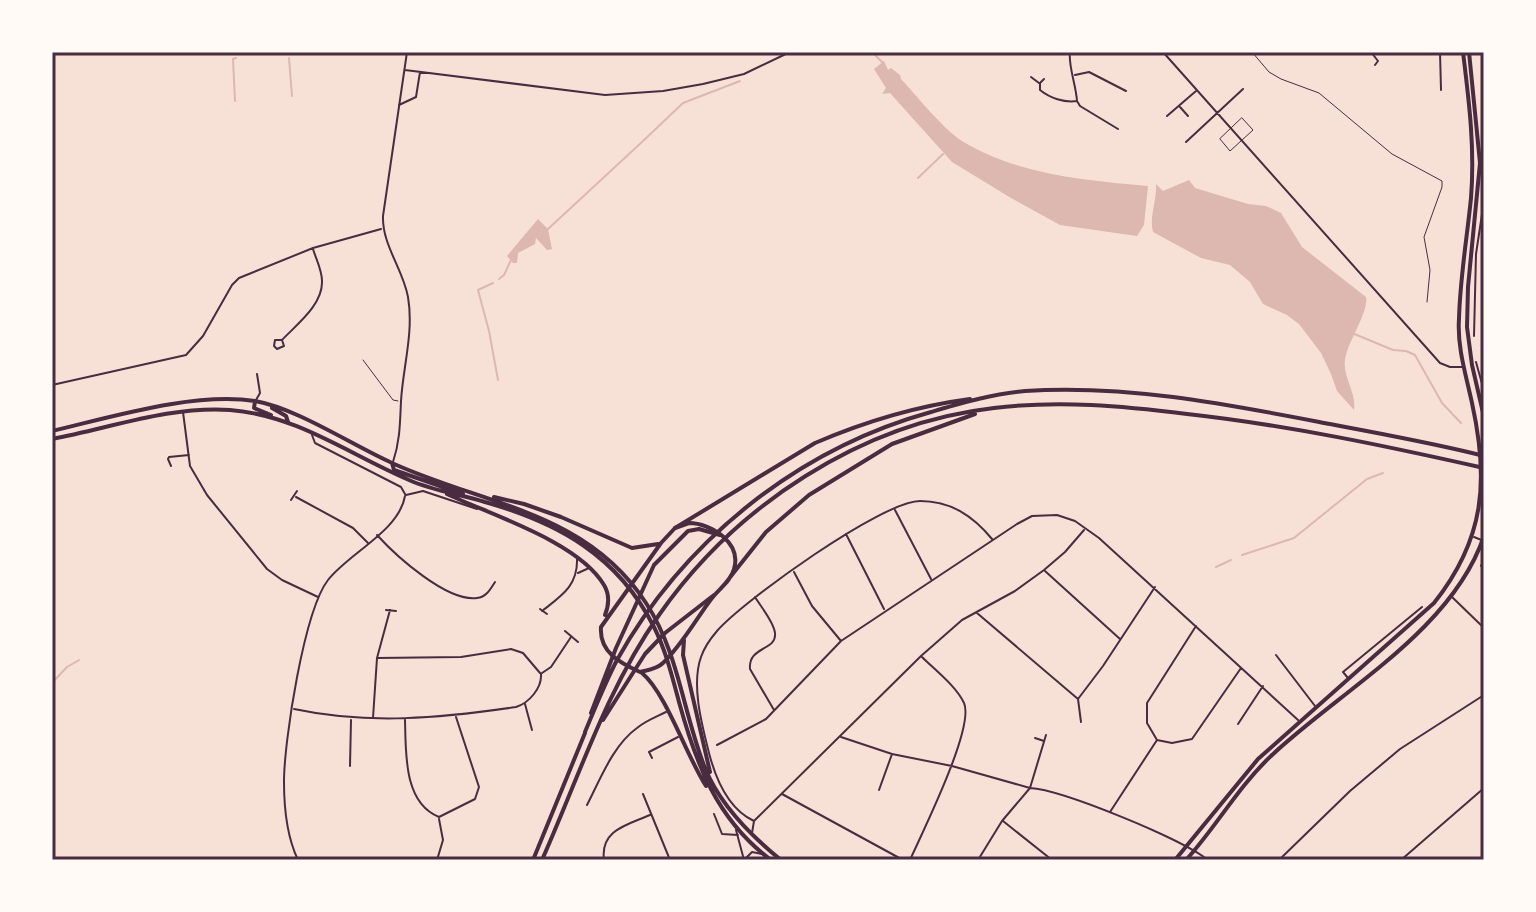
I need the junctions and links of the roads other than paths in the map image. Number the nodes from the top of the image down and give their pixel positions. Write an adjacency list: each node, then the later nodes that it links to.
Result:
1 (407, 52): 10 (street)
2 (790, 52): 11 (street)
3 (1070, 52): 12 (street)
4 (1163, 52): 21 (street)
5 (1252, 52): 42 (lane)
6 (1371, 52): 9 (street)
7 (1440, 52): 18 (street)
8 (1466, 52): 36 (highway); 47 (highway)
9 (1375, 65)
10 (404, 70): 11 (street); 25 (street)
11 (421, 71): 25 (street)
12 (1075, 75): 19 (street); 24 (street)
13 (1031, 77): 16 (street)
14 (1044, 79): 16 (street)
15 (1122, 80): 19 (street)
16 (1040, 83): 24 (street)
17 (1447, 84): 18 (street)
18 (1441, 85): 22 (street)
19 (1119, 87): 23 (street)
20 (1243, 89): 27 (street)
21 (1197, 90): 26 (street); 27 (street)
22 (1441, 90)
23 (1126, 91)
24 (1077, 101): 31 (street)
25 (399, 105): 38 (street)
26 (1179, 106): 28 (street); 29 (street)
27 (1217, 113): 32 (street); 35 (street)
28 (1167, 116)
29 (1188, 116)
30 (1118, 119): 31 (street)
31 (1115, 125): 33 (street)
32 (1231, 128): 34 (street); 34 (lane); 34 (lane)
33 (1118, 129)
34 (1243, 141): 47 (street)
35 (1186, 142)
36 (1482, 164): 57 (highway)
37 (1484, 201): 43 (street)
38 (383, 228): 39 (street); 40 (street)
39 (371, 232): 40 (street); 41 (street)
40 (384, 235): 53 (street)
41 (313, 248): 44 (street); 49 (street)
42 (1427, 302)
43 (1474, 336)
44 (282, 340)
45 (363, 360): 53 (lane)
46 (1476, 362): 50 (street)
47 (1464, 367): 81 (highway)
48 (257, 374): 52 (street)
49 (52, 385)
50 (1484, 391)
51 (989, 396): 64 (highway); 76 (highway); 141 (highway)
52 (255, 401): 54 (highway); 58 (highway); 60 (highway)
53 (401, 402): 65 (street)
54 (263, 403): 59 (highway); 65 (highway)
55 (992, 408): 67 (highway); 94 (highway); 142 (highway)
56 (183, 411): 58 (highway); 62 (highway); 63 (street)
57 (1484, 417)
58 (277, 418): 59 (highway)
59 (288, 422): 61 (highway)
60 (52, 431)
61 (312, 432): 68 (highway); 70 (street)
62 (52, 439)
63 (189, 455): 66 (street); 99 (street)
64 (1484, 456)
65 (392, 463): 71 (highway)
66 (171, 466)
67 (1484, 468)
68 (438, 490): 71 (highway); 75 (highway)
69 (297, 491): 72 (street)
70 (405, 496): 75 (street); 80 (street)
71 (472, 496): 75 (highway); 85 (highway); 90 (highway)
72 (296, 497): 73 (street); 84 (street)
73 (291, 500)
74 (894, 508): 79 (street); 82 (street); 95 (street)
75 (478, 509): 86 (highway)
76 (675, 528): 77 (highway); 85 (highway)
77 (706, 528): 94 (highway); 141 (highway)
78 (1085, 528): 82 (street); 91 (street); 97 (street)
79 (846, 534): 92 (street); 103 (street)
80 (377, 535): 84 (street); 96 (street)
81 (1473, 536): 83 (street); 122 (highway)
82 (992, 539): 95 (street)
83 (1484, 539): 101 (highway)
84 (368, 543): 99 (street)
85 (661, 543): 107 (highway)
86 (577, 559): 89 (highway); 93 (street)
87 (1484, 559): 88 (street)
88 (1481, 566)
89 (589, 568): 93 (street); 107 (highway)
90 (615, 568): 156 (highway); 162 (highway)
91 (1044, 570): 105 (street); 113 (street)
92 (793, 571): 100 (street); 114 (street)
93 (577, 574): 106 (street)
94 (731, 576): 98 (highway)
95 (932, 580): 103 (street)
96 (495, 582)
97 (1155, 587): 108 (street); 113 (street)
98 (714, 595): 111 (highway); 142 (highway)
99 (319, 597): 129 (street)
100 (755, 597): 131 (street); 170 (street)
101 (1452, 597): 109 (street); 124 (highway)
102 (1418, 608): 122 (street)
103 (885, 610): 114 (street)
104 (396, 611): 118 (street)
105 (976, 612): 117 (street); 126 (street)
106 (547, 614)
107 (603, 621): 120 (highway)
108 (1197, 625): 119 (street); 147 (street)
109 (1484, 628)
110 (565, 631): 112 (street)
111 (687, 632): 120 (highway); 156 (highway)
112 (571, 637): 115 (street); 121 (street)
113 (1120, 639): 126 (street)
114 (841, 641): 131 (street)
115 (578, 642)
116 (1276, 655): 128 (street)
117 (921, 656): 145 (street); 155 (street)
118 (377, 658): 121 (street); 134 (street)
119 (1242, 666): 123 (street); 147 (street)
120 (640, 672): 130 (highway)
121 (541, 674): 127 (street)
122 (1349, 678): 124 (highway); 128 (highway)
123 (1263, 686): 136 (street); 138 (street)
124 (1354, 686): 139 (highway)
125 (1484, 695): 195 (street)
126 (1078, 699): 137 (street)
127 (525, 704): 132 (street); 140 (street)
128 (1315, 707): 136 (highway)
129 (293, 709): 133 (street); 180 (street)
130 (667, 711): 144 (highway); 163 (street)
131 (775, 711): 149 (street)
132 (455, 716): 135 (street); 169 (street)
133 (351, 719): 134 (street); 154 (street)
134 (373, 719): 135 (street)
135 (405, 720): 169 (street)
136 (1299, 721): 139 (highway); 175 (highway)
137 (1081, 722)
138 (1238, 724)
139 (1305, 727): 176 (highway)
140 (532, 730)
141 (585, 732): 182 (highway)
142 (594, 735): 183 (highway)
143 (1046, 735): 148 (street)
144 (679, 736): 151 (street); 162 (highway)
145 (840, 737): 152 (street); 161 (street)
146 (1035, 738): 148 (street)
147 (1157, 740): 166 (street)
148 (1044, 741): 157 (street)
149 (717, 745)
150 (646, 747): 151 (street)
151 (649, 752): 153 (street)
152 (892, 754): 155 (street); 159 (street)
153 (652, 758)
154 (350, 766)
155 (952, 766): 157 (street); 190 (street)
156 (712, 782): 173 (highway)
157 (1030, 788): 166 (street); 171 (street)
158 (1484, 788): 196 (street)
159 (879, 790)
160 (643, 794): 168 (street)
161 (782, 794): 170 (street); 189 (street)
162 (712, 795): 172 (highway)
163 (590, 799): 164 (street); 165 (street)
164 (597, 802)
165 (587, 805)
166 (1109, 813): 175 (street)
167 (714, 814): 174 (street)
168 (650, 815): 184 (street); 185 (street)
169 (439, 817): 181 (street)
170 (754, 821): 173 (street)
171 (1002, 821): 179 (street); 191 (street)
172 (736, 828): 174 (street); 177 (highway)
173 (752, 834): 188 (highway)
174 (738, 835): 186 (street)
175 (1186, 847): 176 (street); 192 (highway)
176 (1195, 850): 193 (highway); 194 (street)
177 (763, 854): 186 (street); 187 (highway)
178 (432, 858): 181 (street)
179 (1051, 859)
180 (298, 860)
181 (437, 860)
182 (533, 860)
183 (542, 860)
184 (604, 860)
185 (670, 860)
186 (744, 860)
187 (771, 860)
188 (781, 860)
189 (903, 860)
190 (910, 860)
191 (978, 860)
192 (1175, 860)
193 (1186, 860)
194 (1208, 860)
195 (1279, 860)
196 (1401, 860)

